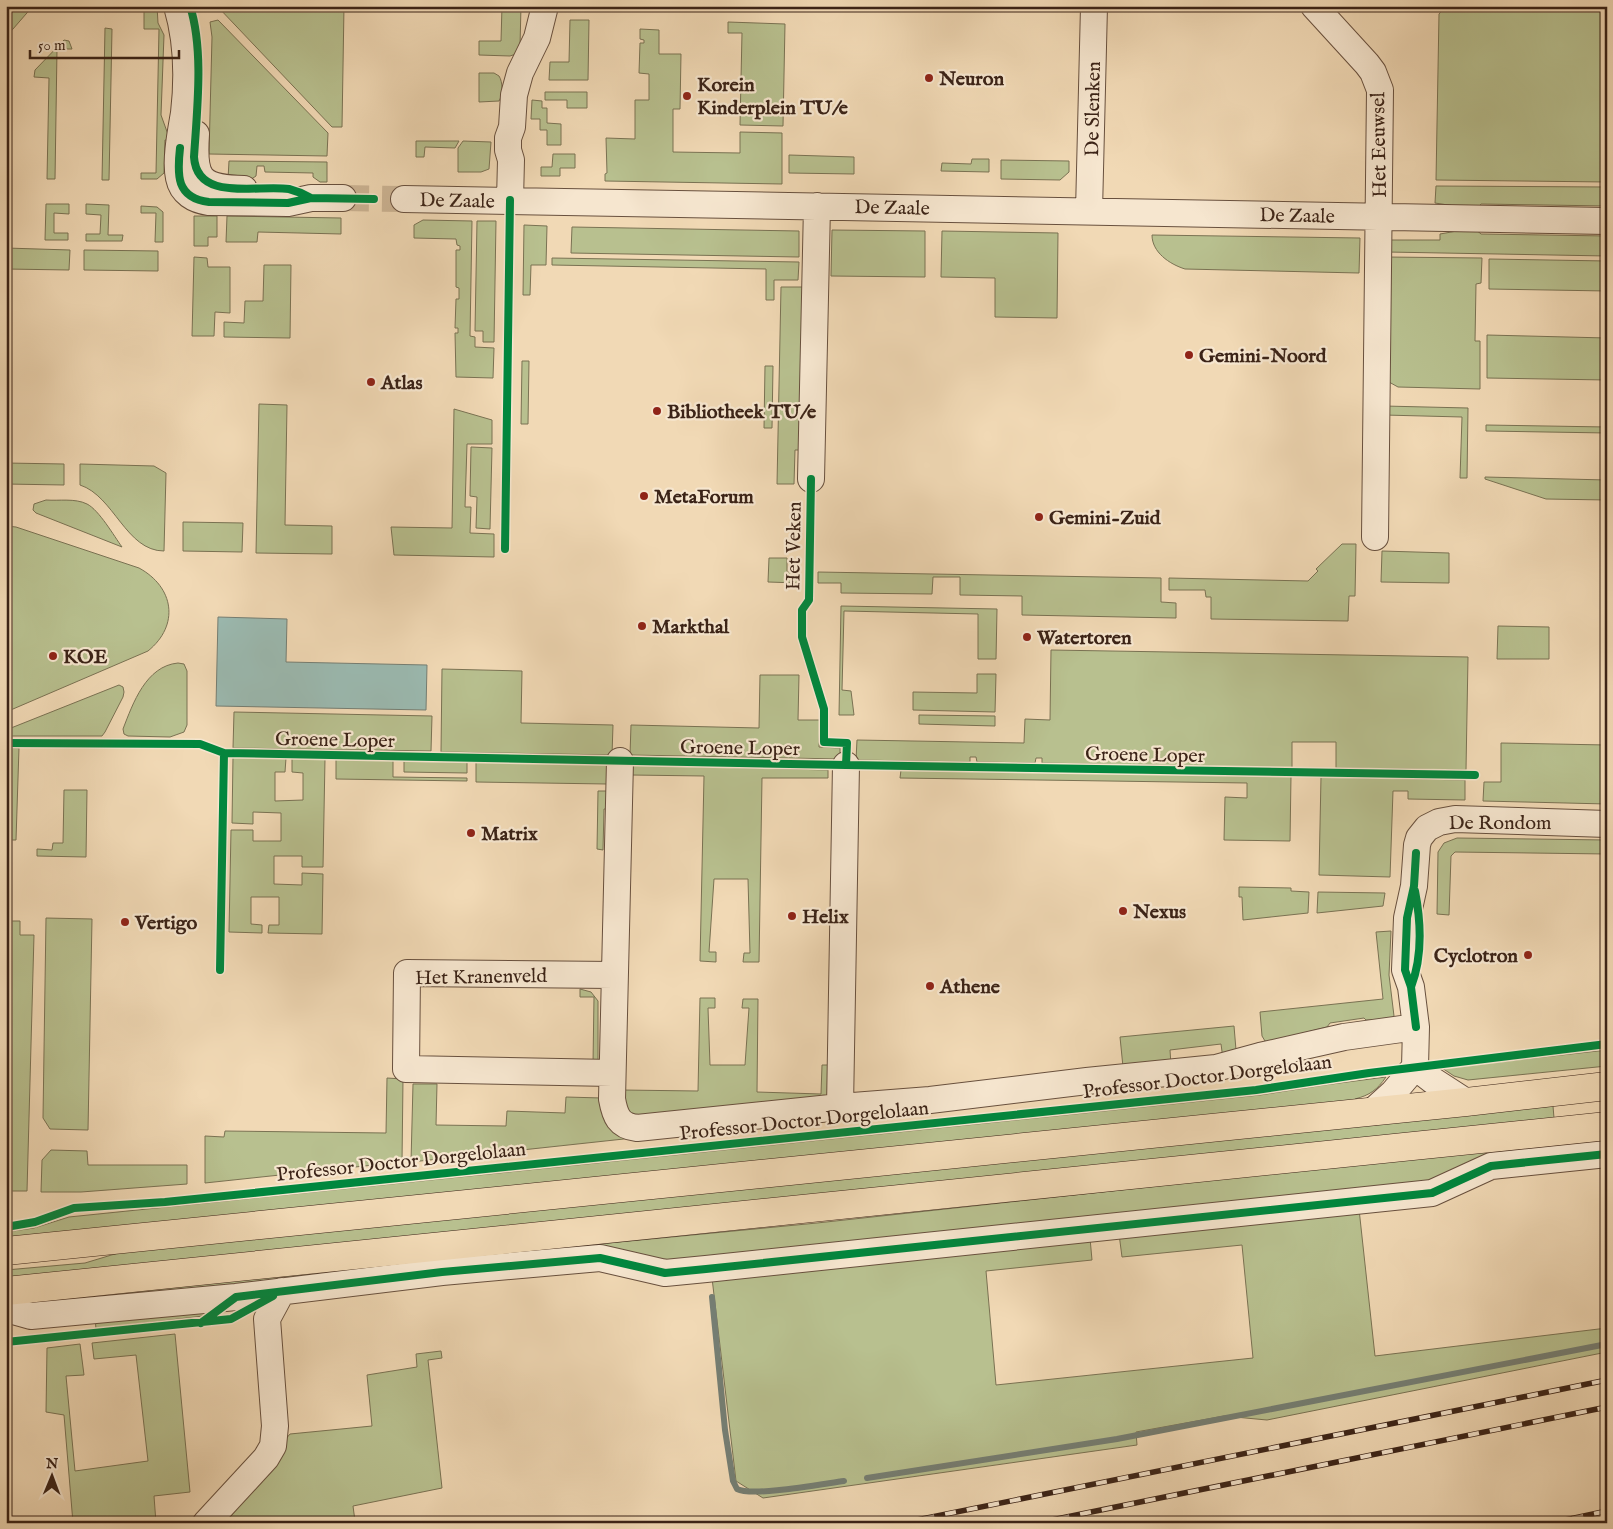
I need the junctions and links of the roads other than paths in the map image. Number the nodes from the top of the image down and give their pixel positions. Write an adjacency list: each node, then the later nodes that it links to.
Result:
1 (170, 6): 7 (street)
2 (177, 6): 7 (street)
3 (190, 6): 8 (street)
4 (545, 6): 11 (street)
5 (1094, 6): 13 (street, De Slenken)
6 (1314, 6): 14 (street, Het Eeuwsel)
7 (180, 131): 8 (street)
8 (195, 186): 9 (street)
9 (343, 198)
10 (404, 199): 11 (street, De Zaale)
11 (510, 200): 12 (street, De Zaale)
12 (817, 206): 13 (street, De Zaale); 16 (street, Het Veken)
13 (1089, 211): 14 (street, De Zaale)
14 (1379, 216): 15 (street, De Zaale); 17 (street)
15 (1607, 221)
16 (811, 479)
17 (1374, 538)
18 (620, 761): 21 (street)
19 (846, 765): 27 (street)
20 (1607, 824): 22 (street, De Rondom)
21 (614, 975): 24 (street); 24 (street, Het Kranenveld)
22 (1416, 1027): 23 (street, De Rondom); 27 (street)
23 (1415, 1067): 26 (street); 28 (street)
24 (612, 1074): 27 (street)
25 (1607, 1086): 26 (main road)
26 (1466, 1102): 28 (main road)
27 (840, 1107)
28 (1372, 1112): 31 (main road)
29 (1607, 1126): 32 (main road)
30 (1607, 1154): 33 (street)
31 (6, 1251)
32 (6, 1291)
33 (282, 1291): 34 (street); 35 (street)
34 (6, 1309)
35 (206, 1523)

